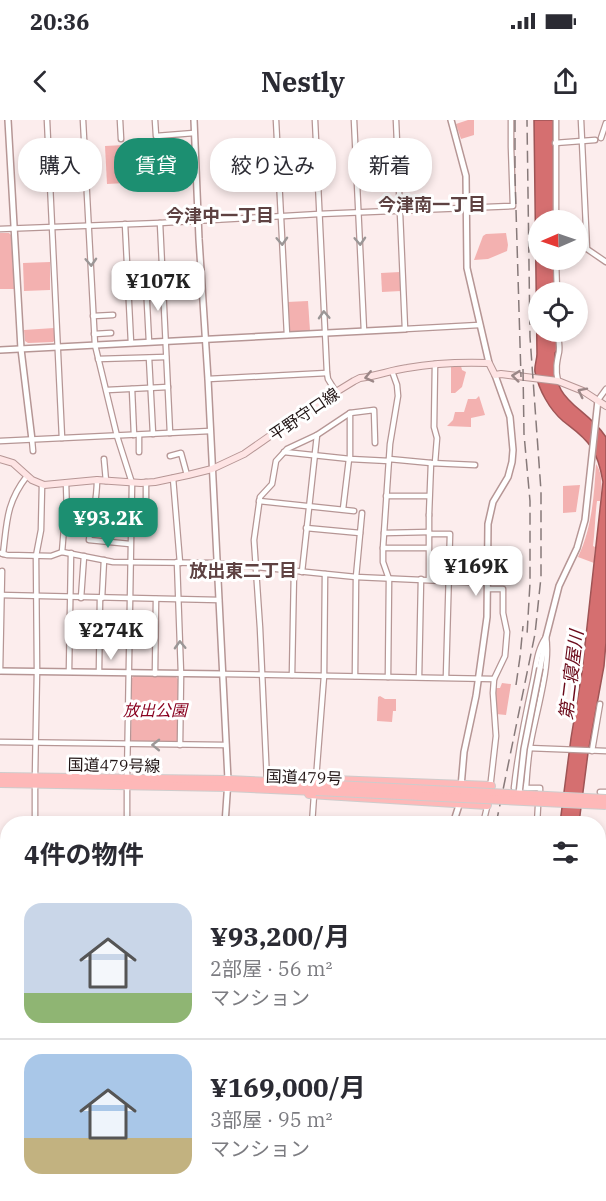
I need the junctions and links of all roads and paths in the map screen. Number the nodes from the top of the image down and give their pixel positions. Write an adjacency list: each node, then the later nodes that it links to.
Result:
1 (8, 120): 33 (street)
2 (47, 120): 32 (street)
3 (83, 120): 31 (street)
4 (120, 120): 17 (street)
5 (155, 120): 16 (street)
6 (194, 120): 16 (street)
7 (276, 120): 27 (street)
8 (315, 120): 26 (street)
9 (354, 120): 25 (street)
10 (396, 120): 23 (street)
11 (451, 120): 22 (street)
12 (511, 120): 22 (street)
13 (556, 120): 20 (street)
14 (581, 120): 19 (street)
15 (606, 123): 18 (street)
16 (194, 133): 28 (street)
17 (121, 138)
18 (597, 139): 19 (street); 21 (street)
19 (582, 141): 20 (street); 35 (street)
20 (555, 143): 24 (street)
21 (606, 145)
22 (467, 207): 23 (street); 39 (street)
23 (400, 210): 25 (street); 40 (street)
24 (556, 210)
25 (358, 212): 26 (street); 41 (street, one-way to 41)
26 (319, 214): 27 (street); 43 (street, one-way to 26)
27 (280, 216): 28 (street); 45 (street, one-way to 45)
28 (198, 220): 29 (street); 46 (street)
29 (160, 223): 30 (street); 47 (street)
30 (125, 224): 31 (street); 50 (street)
31 (89, 226): 32 (street); 38 (street, one-way to 38)
32 (53, 228): 33 (street); 52 (street)
33 (14, 229): 34 (street); 53 (street)
34 (0, 230)
35 (606, 262)
36 (146, 284): 48 (street)
37 (113, 315): 38 (street)
38 (93, 316): 44 (street)
39 (479, 325): 40 (street); 59 (street)
40 (405, 329): 41 (street)
41 (364, 331): 43 (street)
42 (111, 333): 44 (street)
43 (325, 333): 45 (street); 61 (street)
44 (94, 334): 51 (street)
45 (287, 335): 46 (street)
46 (206, 339): 47 (street); 63 (street)
47 (166, 341): 48 (street); 55 (street)
48 (149, 342): 50 (street)
49 (558, 342): 64 (street)
50 (130, 343): 51 (street)
51 (95, 345): 52 (street); 57 (street)
52 (59, 347): 53 (street); 80 (street)
53 (21, 348): 54 (street); 81 (street)
54 (0, 350)
55 (166, 357): 56 (street); 65 (street)
56 (149, 358): 57 (street); 66 (street)
57 (98, 359): 69 (street)
58 (435, 363): 59 (main road, 平野守口線); 60 (main road, 平野守口線); 93 (street)
59 (489, 363): 62 (main road)
60 (392, 371): 70 (main road, 平野守口線, one-way to 70); 92 (street)
61 (327, 373): 63 (street); 70 (street)
62 (495, 375): 64 (main road, one-way to 62); 139 (street)
63 (208, 379): 74 (street)
64 (558, 381): 71 (main road, one-way to 64)
65 (168, 387): 66 (street); 75 (street)
66 (151, 388): 67 (street); 76 (street)
67 (132, 389): 69 (street); 77 (street)
68 (606, 389): 71 (street)
69 (107, 390): 79 (street)
70 (336, 392): 95 (main road, 平野守口線)
71 (598, 400): 72 (main road); 149 (street)
72 (606, 405)
73 (350, 413): 78 (street); 83 (street); 91 (street)
74 (210, 431): 75 (street); 95 (street)
75 (170, 433): 76 (street)
76 (153, 434): 77 (street)
77 (136, 435): 79 (street); 85 (street)
78 (317, 435): 86 (street); 88 (street)
79 (117, 436): 80 (street); 103 (street)
80 (62, 438): 81 (street)
81 (32, 440): 82 (street); 84 (street)
82 (0, 441)
83 (375, 443)
84 (33, 451)
85 (139, 452)
86 (284, 452): 88 (street); 107 (street)
87 (170, 456): 96 (street)
88 (315, 456): 91 (street); 109 (street)
89 (0, 459): 97 (main road)
90 (104, 459): 100 (street)
91 (349, 459): 92 (street); 110 (street)
92 (389, 460): 93 (street); 105 (street)
93 (433, 463): 94 (street); 106 (street)
94 (475, 465)
95 (212, 469): 96 (main road, 平野守口線); 128 (street)
96 (187, 475): 98 (main road, 平野守口線)
97 (27, 476): 104 (main road); 121 (street)
98 (173, 478): 101 (main road, 平野守口線); 126 (street)
99 (97, 480): 100 (main road, 平野守口線); 102 (main road, 平野守口線); 117 (street)
100 (106, 481): 103 (main road, 平野守口線)
101 (146, 482): 103 (main road, 平野守口線); 108 (street)
102 (66, 483): 104 (main road, 平野守口線); 120 (street)
103 (132, 483): 108 (street)
104 (42, 485): 123 (street)
105 (386, 495): 106 (street); 115 (street)
106 (429, 496): 116 (street)
107 (259, 501): 109 (street); 129 (street)
108 (132, 506): 117 (street)
109 (309, 506): 110 (street); 113 (street)
110 (344, 509): 111 (street)
111 (354, 511)
112 (362, 513): 114 (street)
113 (306, 528): 114 (street); 132 (street)
114 (360, 533): 134 (street)
115 (384, 533): 116 (street); 118 (street)
116 (429, 533): 119 (street); 138 (street)
117 (130, 544): 127 (street)
118 (383, 548): 119 (street); 135 (street)
119 (428, 549): 137 (street)
120 (62, 552): 122 (street); 123 (street)
121 (2, 553): 123 (street)
122 (71, 553): 124 (street); 142 (street)
123 (36, 556): 141 (street)
124 (84, 556): 125 (street); 143 (street)
125 (104, 560): 127 (street); 144 (street)
126 (178, 562): 127 (street); 128 (street); 147 (street)
127 (131, 563): 145 (street)
128 (216, 563): 129 (street); 148 (street)
129 (256, 567): 131 (street); 158 (street)
130 (2, 571): 140 (street)
131 (294, 572): 132 (street); 159 (street)
132 (302, 572): 133 (street)
133 (325, 574): 134 (street); 160 (street)
134 (356, 577): 135 (street); 161 (street)
135 (389, 579): 136 (street); 162 (street)
136 (421, 579): 137 (street); 163 (street)
137 (429, 579): 138 (street)
138 (448, 581): 139 (street); 164 (street)
139 (488, 586): 165 (street); 166 (street)
140 (1, 595): 141 (street); 150 (street)
141 (36, 597): 142 (street); 151 (street)
142 (70, 598): 143 (street); 152 (street)
143 (81, 598): 144 (street)
144 (101, 598): 145 (street); 153 (street)
145 (130, 598): 146 (street); 154 (street)
146 (156, 599): 147 (street); 155 (street)
147 (179, 599): 148 (street); 156 (street, one-way to 147)
148 (219, 600): 157 (street)
149 (546, 637): 173 (street); 174 (street); 187 (street, bridge)
150 (0, 671): 151 (street)
151 (37, 671): 152 (street); 169 (street)
152 (69, 671): 153 (street)
153 (99, 672): 154 (street)
154 (129, 673): 155 (street); 170 (street)
155 (155, 674): 156 (street)
156 (181, 674): 157 (street); 171 (street)
157 (223, 674): 158 (street); 172 (street)
158 (262, 675): 159 (street); 180 (street)
159 (292, 675): 160 (street)
160 (324, 676): 161 (street); 185 (street)
161 (355, 676): 162 (street)
162 (388, 677): 163 (street)
163 (419, 677): 164 (street)
164 (447, 677): 165 (street)
165 (479, 678): 166 (street); 183 (street)
166 (494, 679): 184 (street)
167 (600, 704): 175 (street)
168 (0, 742): 169 (street)
169 (35, 743): 170 (street); 178 (street)
170 (128, 745): 171 (street, one-way to 170); 179 (street)
171 (180, 745): 172 (street)
172 (226, 745): 182 (street)
173 (519, 746): 174 (street); 187 (street)
174 (530, 748): 175 (street); 187 (street)
175 (591, 751): 176 (street)
176 (606, 751)
177 (0, 777): 178 (highway)
178 (35, 780): 179 (highway); 181 (highway); 193 (street)
179 (127, 782): 182 (highway, 国道479号線); 194 (street)
180 (268, 782): 182 (highway, 国道479号); 185 (highway, 国道479号)
181 (0, 783)
182 (228, 783): 185 (highway, 国道479号); 195 (street)
183 (462, 785): 184 (highway); 185 (highway); 189 (street)
184 (491, 786): 190 (street)
185 (316, 787): 187 (highway, 国道479号, bridge); 189 (highway); 196 (street)
186 (540, 791): 187 (street)
187 (521, 794): 188 (highway, 国道479号, bridge); 191 (highway, 国道479号, bridge)
188 (604, 794)
189 (460, 804): 190 (highway); 197 (street)
190 (487, 805): 198 (street)
191 (606, 805)
192 (538, 806): 199 (street)
193 (34, 816)
194 (127, 816)
195 (226, 816)
196 (313, 816)
197 (456, 816)
198 (485, 816)
199 (537, 816)

